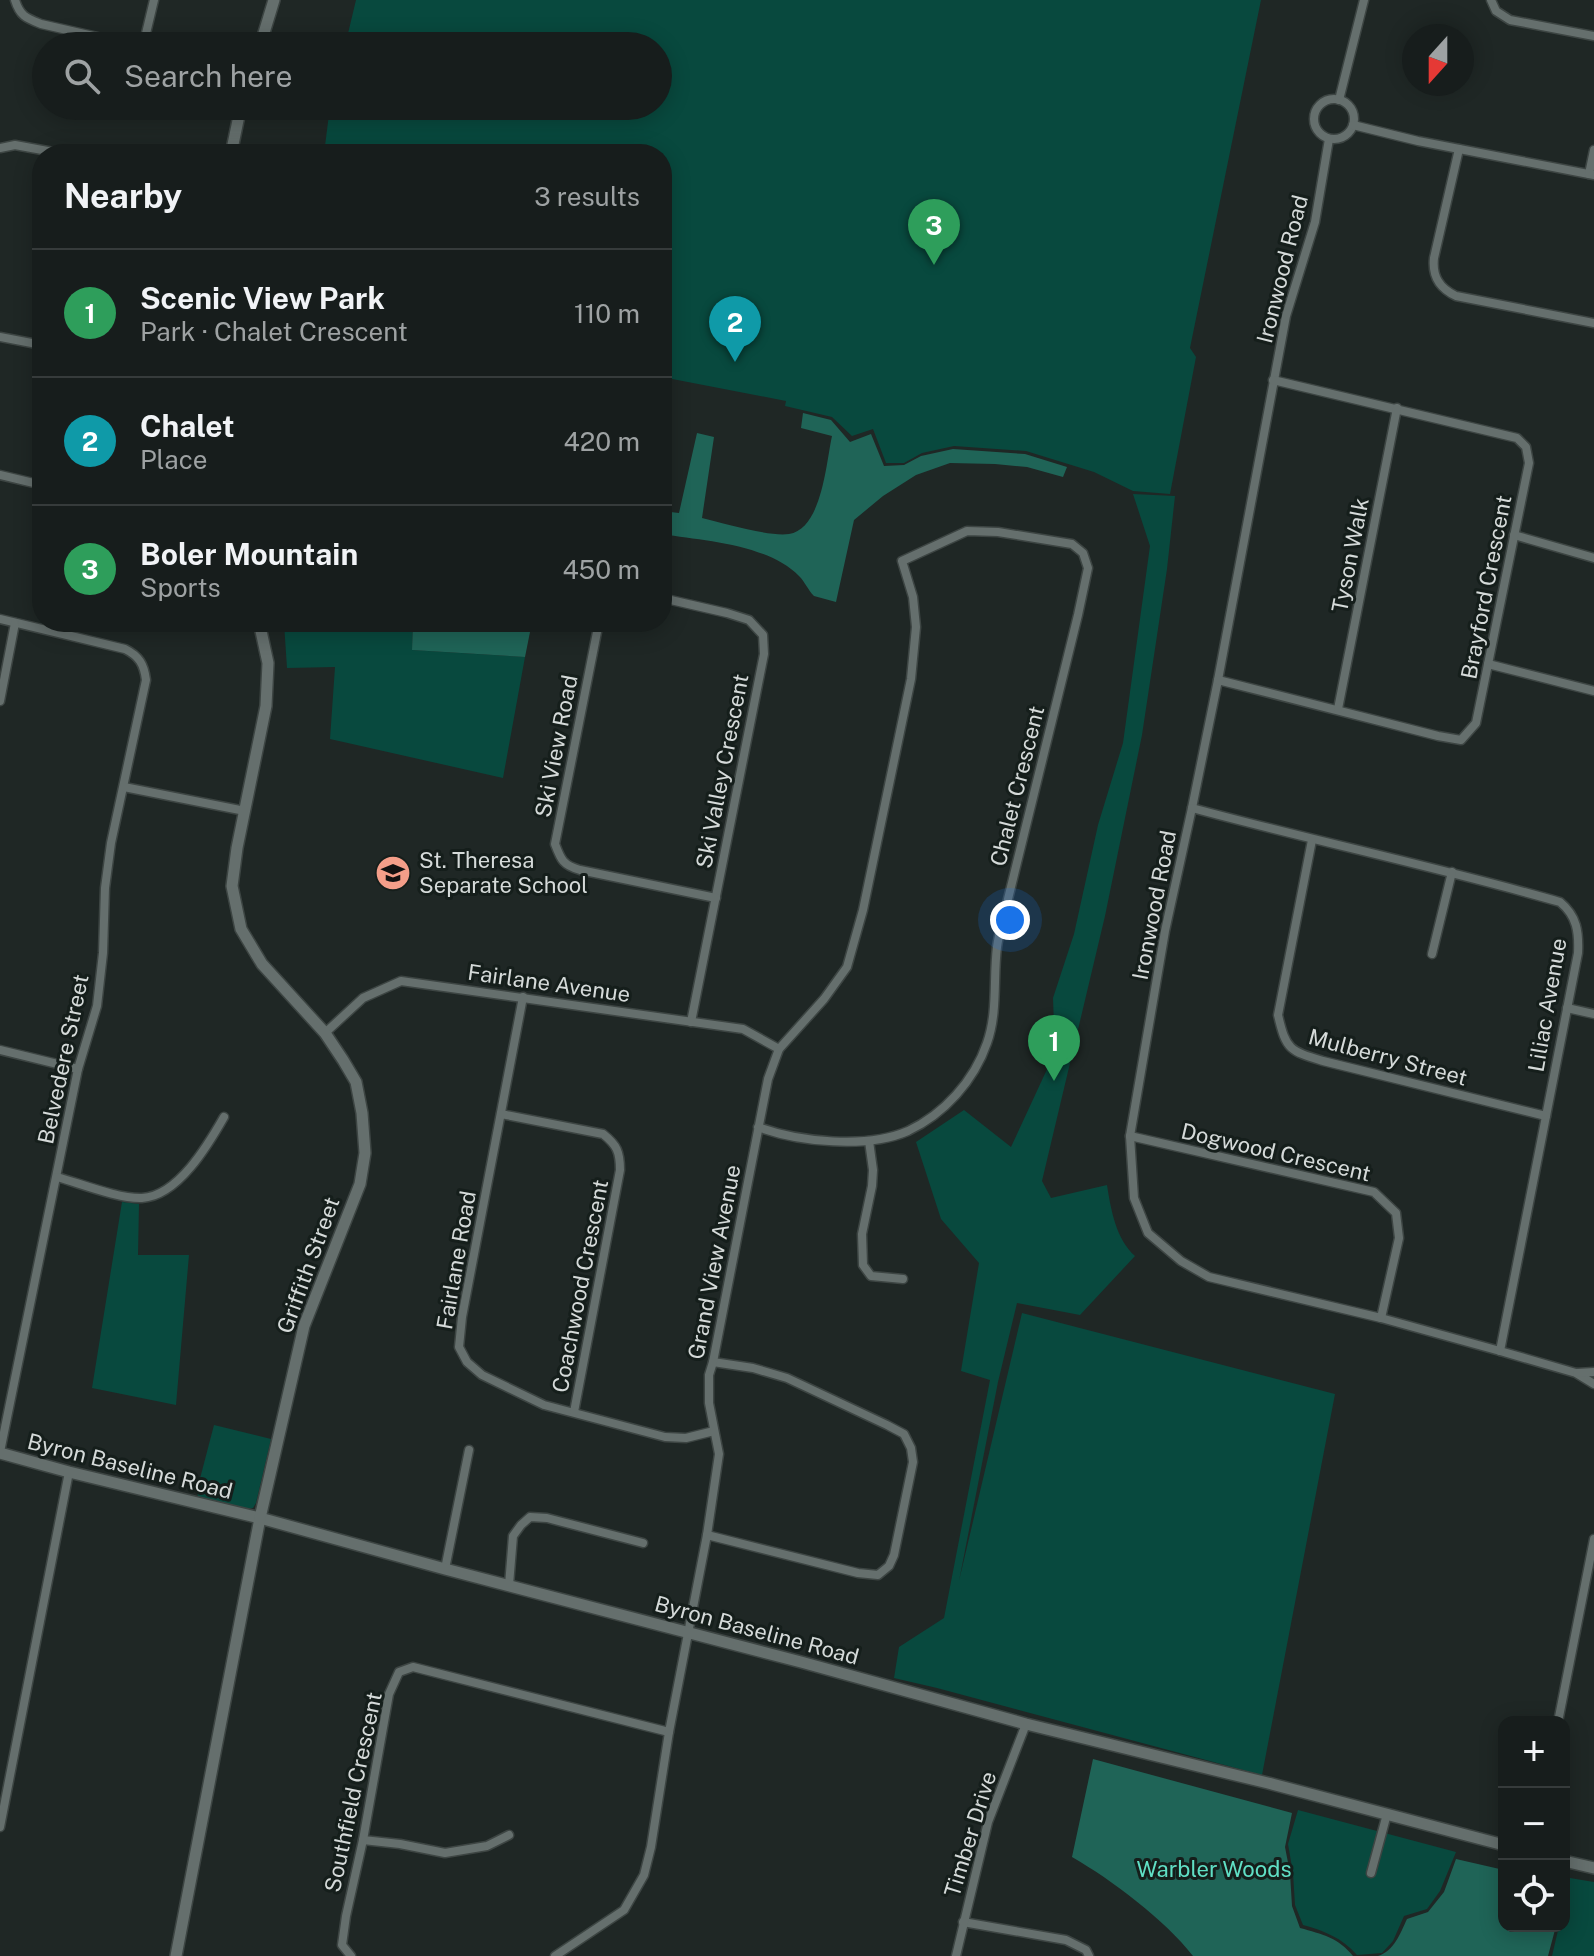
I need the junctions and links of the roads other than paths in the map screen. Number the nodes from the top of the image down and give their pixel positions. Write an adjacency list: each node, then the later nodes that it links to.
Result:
1 (15, 0): 6 (street)
2 (154, 0): 7 (street)
3 (274, 0): 8 (main road)
4 (1364, 0): 10 (street)
5 (1491, 0): 9 (street)
6 (77, 32)
7 (144, 32)
8 (264, 32)
9 (1594, 36)
10 (1339, 100): 12 (street); 13 (street)
11 (238, 120): 14 (main road)
12 (1353, 125): 13 (street); 17 (street)
13 (1329, 139): 23 (street, Ironwood Road)
14 (233, 144)
15 (0, 148): 16 (street)
16 (32, 148)
17 (1459, 149): 19 (street); 20 (street)
18 (1594, 150): 19 (street)
19 (1592, 175)
20 (1594, 323)
21 (0, 337): 22 (street)
22 (32, 343)
23 (1273, 380): 24 (street, Brayford Crescent); 38 (street, Ironwood Road)
24 (1397, 408): 27 (street, Brayford Crescent); 41 (street, Tyson Walk)
25 (0, 475): 26 (street)
26 (32, 480)
27 (1514, 535): 28 (street); 37 (street, Brayford Crescent)
28 (1594, 558)
29 (902, 561): 54 (street, Grand View Avenue); 62 (street, Chalet Crescent)
30 (672, 600): 47 (street, Ski Valley Crescent)
31 (0, 619): 32 (street)
32 (15, 623): 33 (street, Belvedere Street); 40 (street)
33 (32, 627)
34 (53, 632): 42 (street, Belvedere Street)
35 (261, 632): 44 (main road, Griffith Street)
36 (597, 632): 47 (street, Ski View Road)
37 (1488, 664): 39 (street); 41 (street, Brayford Crescent)
38 (1218, 680): 41 (street, Brayford Crescent); 43 (street, Ironwood Road)
39 (1594, 691)
40 (0, 701)
41 (1338, 709)
42 (124, 787): 44 (street); 56 (street, Belvedere Street)
43 (1192, 808): 45 (street, Liliac Avenue); 61 (street, Ironwood Road)
44 (245, 811): 53 (main road, Griffith Street)
45 (1312, 840): 46 (street, Liliac Avenue); 58 (street, Mulberry Street)
46 (1452, 872): 48 (street); 50 (street, Liliac Avenue)
47 (716, 898): 52 (street, Ski Valley Crescent)
48 (1432, 954)
49 (523, 997): 52 (street, Fairlane Avenue); 53 (street, Fairlane Avenue); 57 (street, Fairlane Road)
50 (1567, 1008): 51 (street); 58 (street, Liliac Avenue)
51 (1594, 1014)
52 (691, 1022): 54 (street, Fairlane Avenue)
53 (325, 1033): 76 (main road, Griffith Street)
54 (779, 1049): 60 (street, Grand View Avenue)
55 (0, 1050): 56 (street)
56 (78, 1069): 63 (street, Belvedere Street)
57 (501, 1114): 71 (street, Fairlane Road); 71 (street, Coachwood Crescent)
58 (1546, 1116): 66 (street, Liliac Avenue)
59 (224, 1117): 63 (street)
60 (758, 1127): 62 (street, Chalet Crescent); 67 (street, Grand View Avenue)
61 (1130, 1136): 65 (street, Ironwood Road); 65 (street, Dogwood Crescent)
62 (869, 1141): 64 (street)
63 (57, 1177): 74 (street, Belvedere Street)
64 (903, 1279)
65 (1381, 1318): 66 (street, Ironwood Road)
66 (1500, 1351): 69 (street, Ironwood Road)
67 (713, 1362): 72 (street, Grand View Avenue); 77 (street)
68 (1594, 1372): 69 (street, Ironwood Road)
69 (1576, 1373): 70 (street, Ironwood Road)
70 (1594, 1384)
71 (574, 1412): 72 (street, Fairlane Road)
72 (714, 1431): 77 (street, Grand View Avenue)
73 (469, 1450): 80 (street)
74 (0, 1453): 75 (main road, Byron Baseline Road)
75 (69, 1472): 76 (main road, Byron Baseline Road); 87 (street)
76 (260, 1518): 80 (main road, Byron Baseline Road); 95 (main road, Griffith Street)
77 (707, 1535): 82 (street, Grand View Avenue)
78 (1594, 1539): 83 (street)
79 (643, 1543): 81 (street)
80 (445, 1569): 81 (main road, Byron Baseline Road)
81 (509, 1585): 82 (main road, Byron Baseline Road)
82 (688, 1632): 84 (main road, Byron Baseline Road); 85 (street, Grand View Avenue)
83 (1559, 1716)
84 (1026, 1724): 86 (main road, Byron Baseline Road); 94 (street, Timber Drive)
85 (669, 1732): 89 (street, Southfield Crescent); 97 (street, Grand View Avenue)
86 (1387, 1814): 90 (main road, Byron Baseline Road); 93 (street)
87 (0, 1827)
88 (509, 1835): 89 (street)
89 (363, 1840): 96 (street, Southfield Crescent)
90 (1498, 1843)
91 (1570, 1862): 92 (main road)
92 (1594, 1868)
93 (1371, 1873)
94 (963, 1922): 98 (street, Timber Drive); 99 (street)
95 (176, 1956)
96 (351, 1956)
97 (555, 1956)
98 (956, 1956)
99 (1089, 1956)

